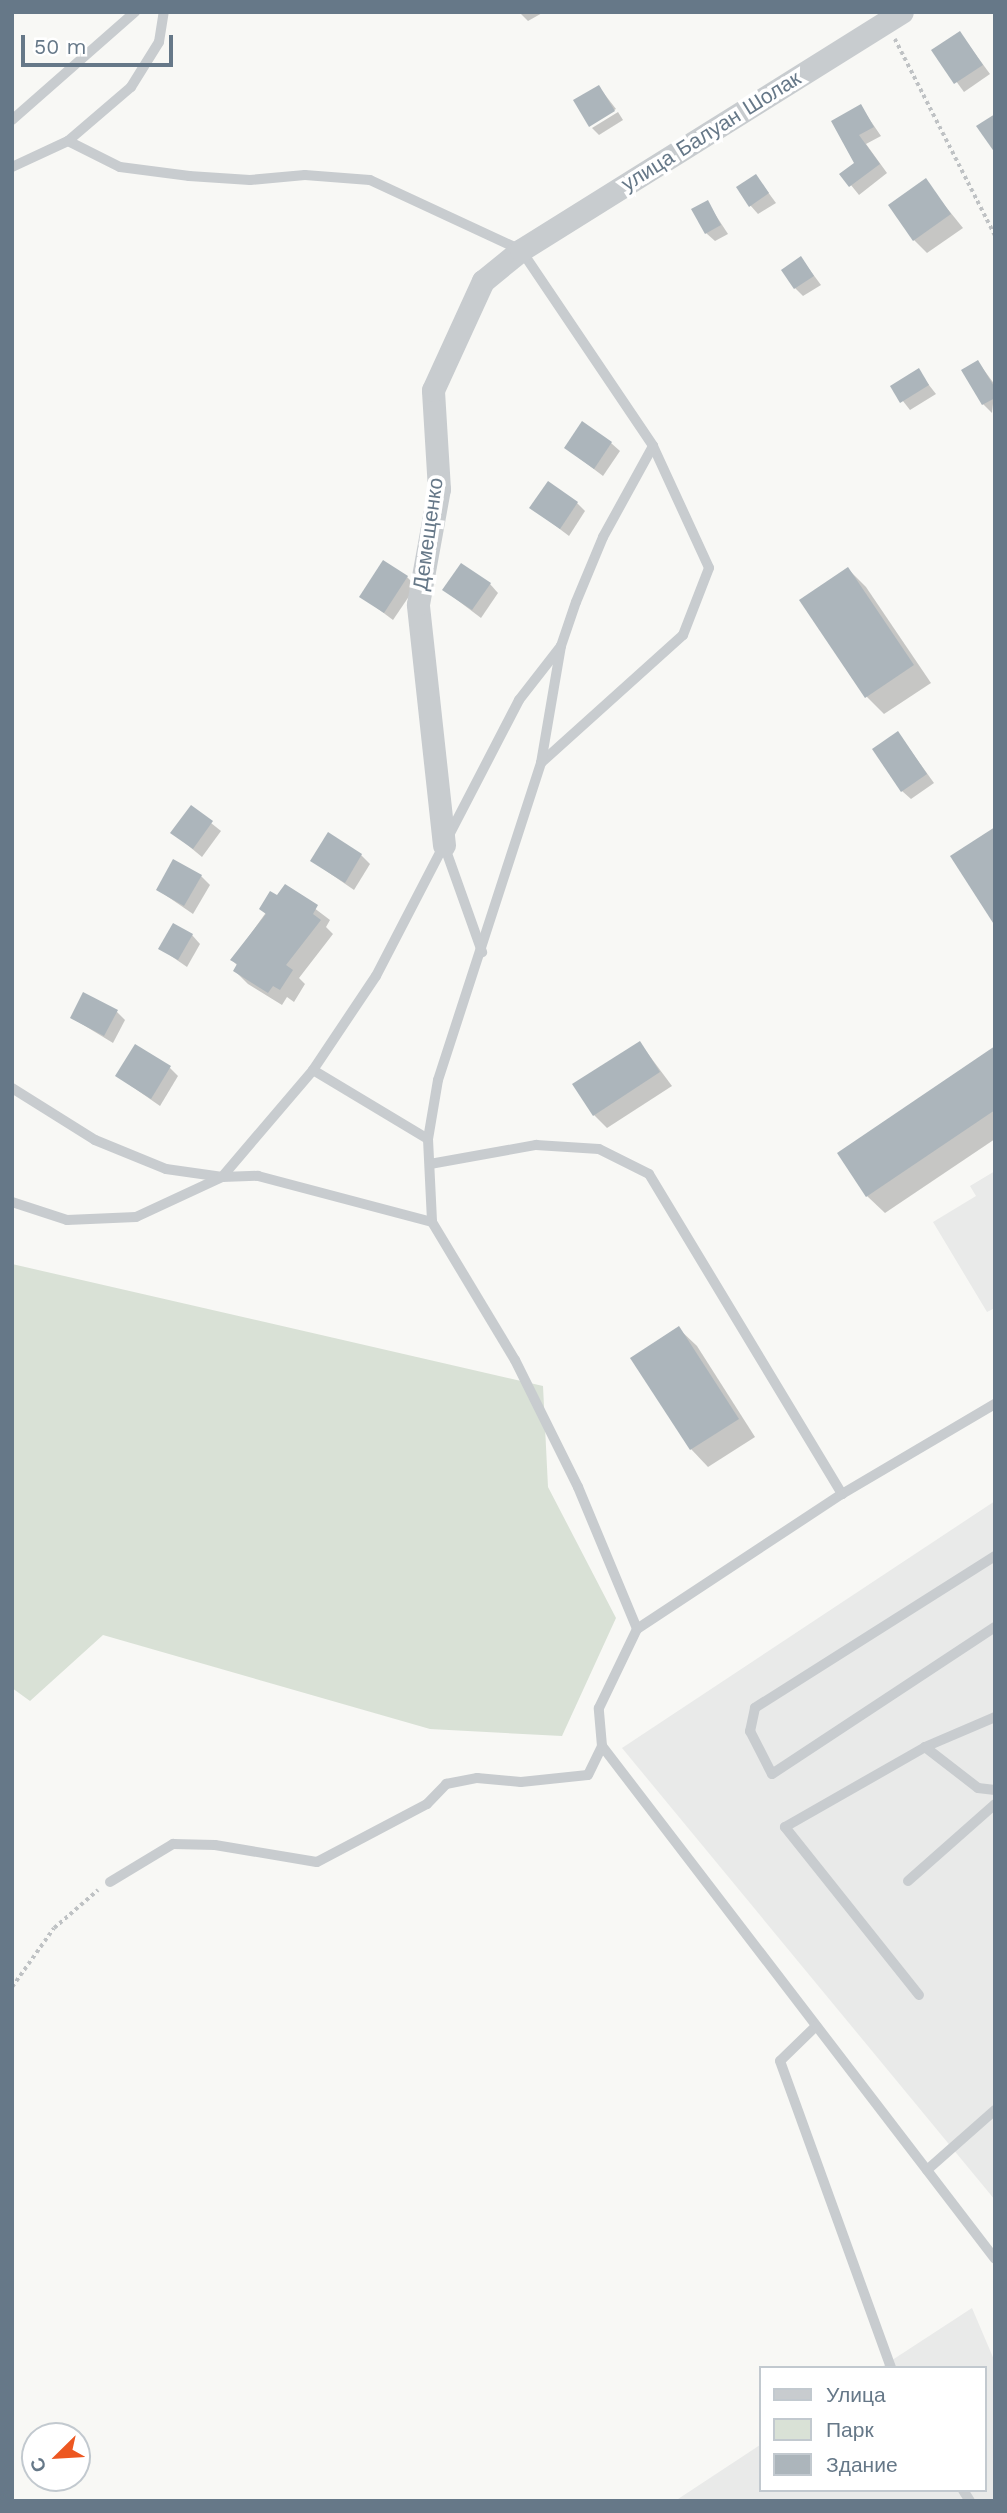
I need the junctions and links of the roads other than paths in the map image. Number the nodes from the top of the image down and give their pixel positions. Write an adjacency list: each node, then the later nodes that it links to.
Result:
1 (135, 12): 4 (lane)
2 (164, 12): 5 (lane)
3 (887, 15): 7 (street, улица Балуан Шолак)
4 (12, 120)
5 (68, 141): 6 (lane); 7 (lane)
6 (12, 167)
7 (521, 250): 8 (lane); 11 (street, Демещенко)
8 (653, 446): 9 (lane); 10 (lane)
9 (561, 646): 10 (lane); 11 (lane)
10 (541, 763): 12 (lane)
11 (444, 845): 12 (lane); 13 (lane)
12 (482, 952): 15 (lane)
13 (313, 1070): 15 (lane); 17 (lane)
14 (12, 1088): 17 (lane)
15 (428, 1139): 16 (lane)
16 (430, 1164): 19 (lane); 21 (lane)
17 (222, 1177): 18 (lane); 19 (lane)
18 (12, 1202)
19 (432, 1222): 24 (lane)
20 (995, 1404): 21 (lane)
21 (842, 1494): 24 (lane)
22 (995, 1556): 23 (lane)
23 (995, 1627)
24 (637, 1629): 26 (lane)
25 (995, 1717): 27 (lane)
26 (602, 1746): 31 (lane); 33 (lane)
27 (925, 1747): 28 (lane); 32 (lane)
28 (995, 1790)
29 (995, 1804): 30 (lane)
30 (908, 1881)
31 (110, 1882)
32 (919, 1995)
33 (816, 2026): 35 (lane); 37 (lane)
34 (993, 2116): 35 (lane)
35 (927, 2170): 36 (lane)
36 (995, 2259)
37 (890, 2366)

